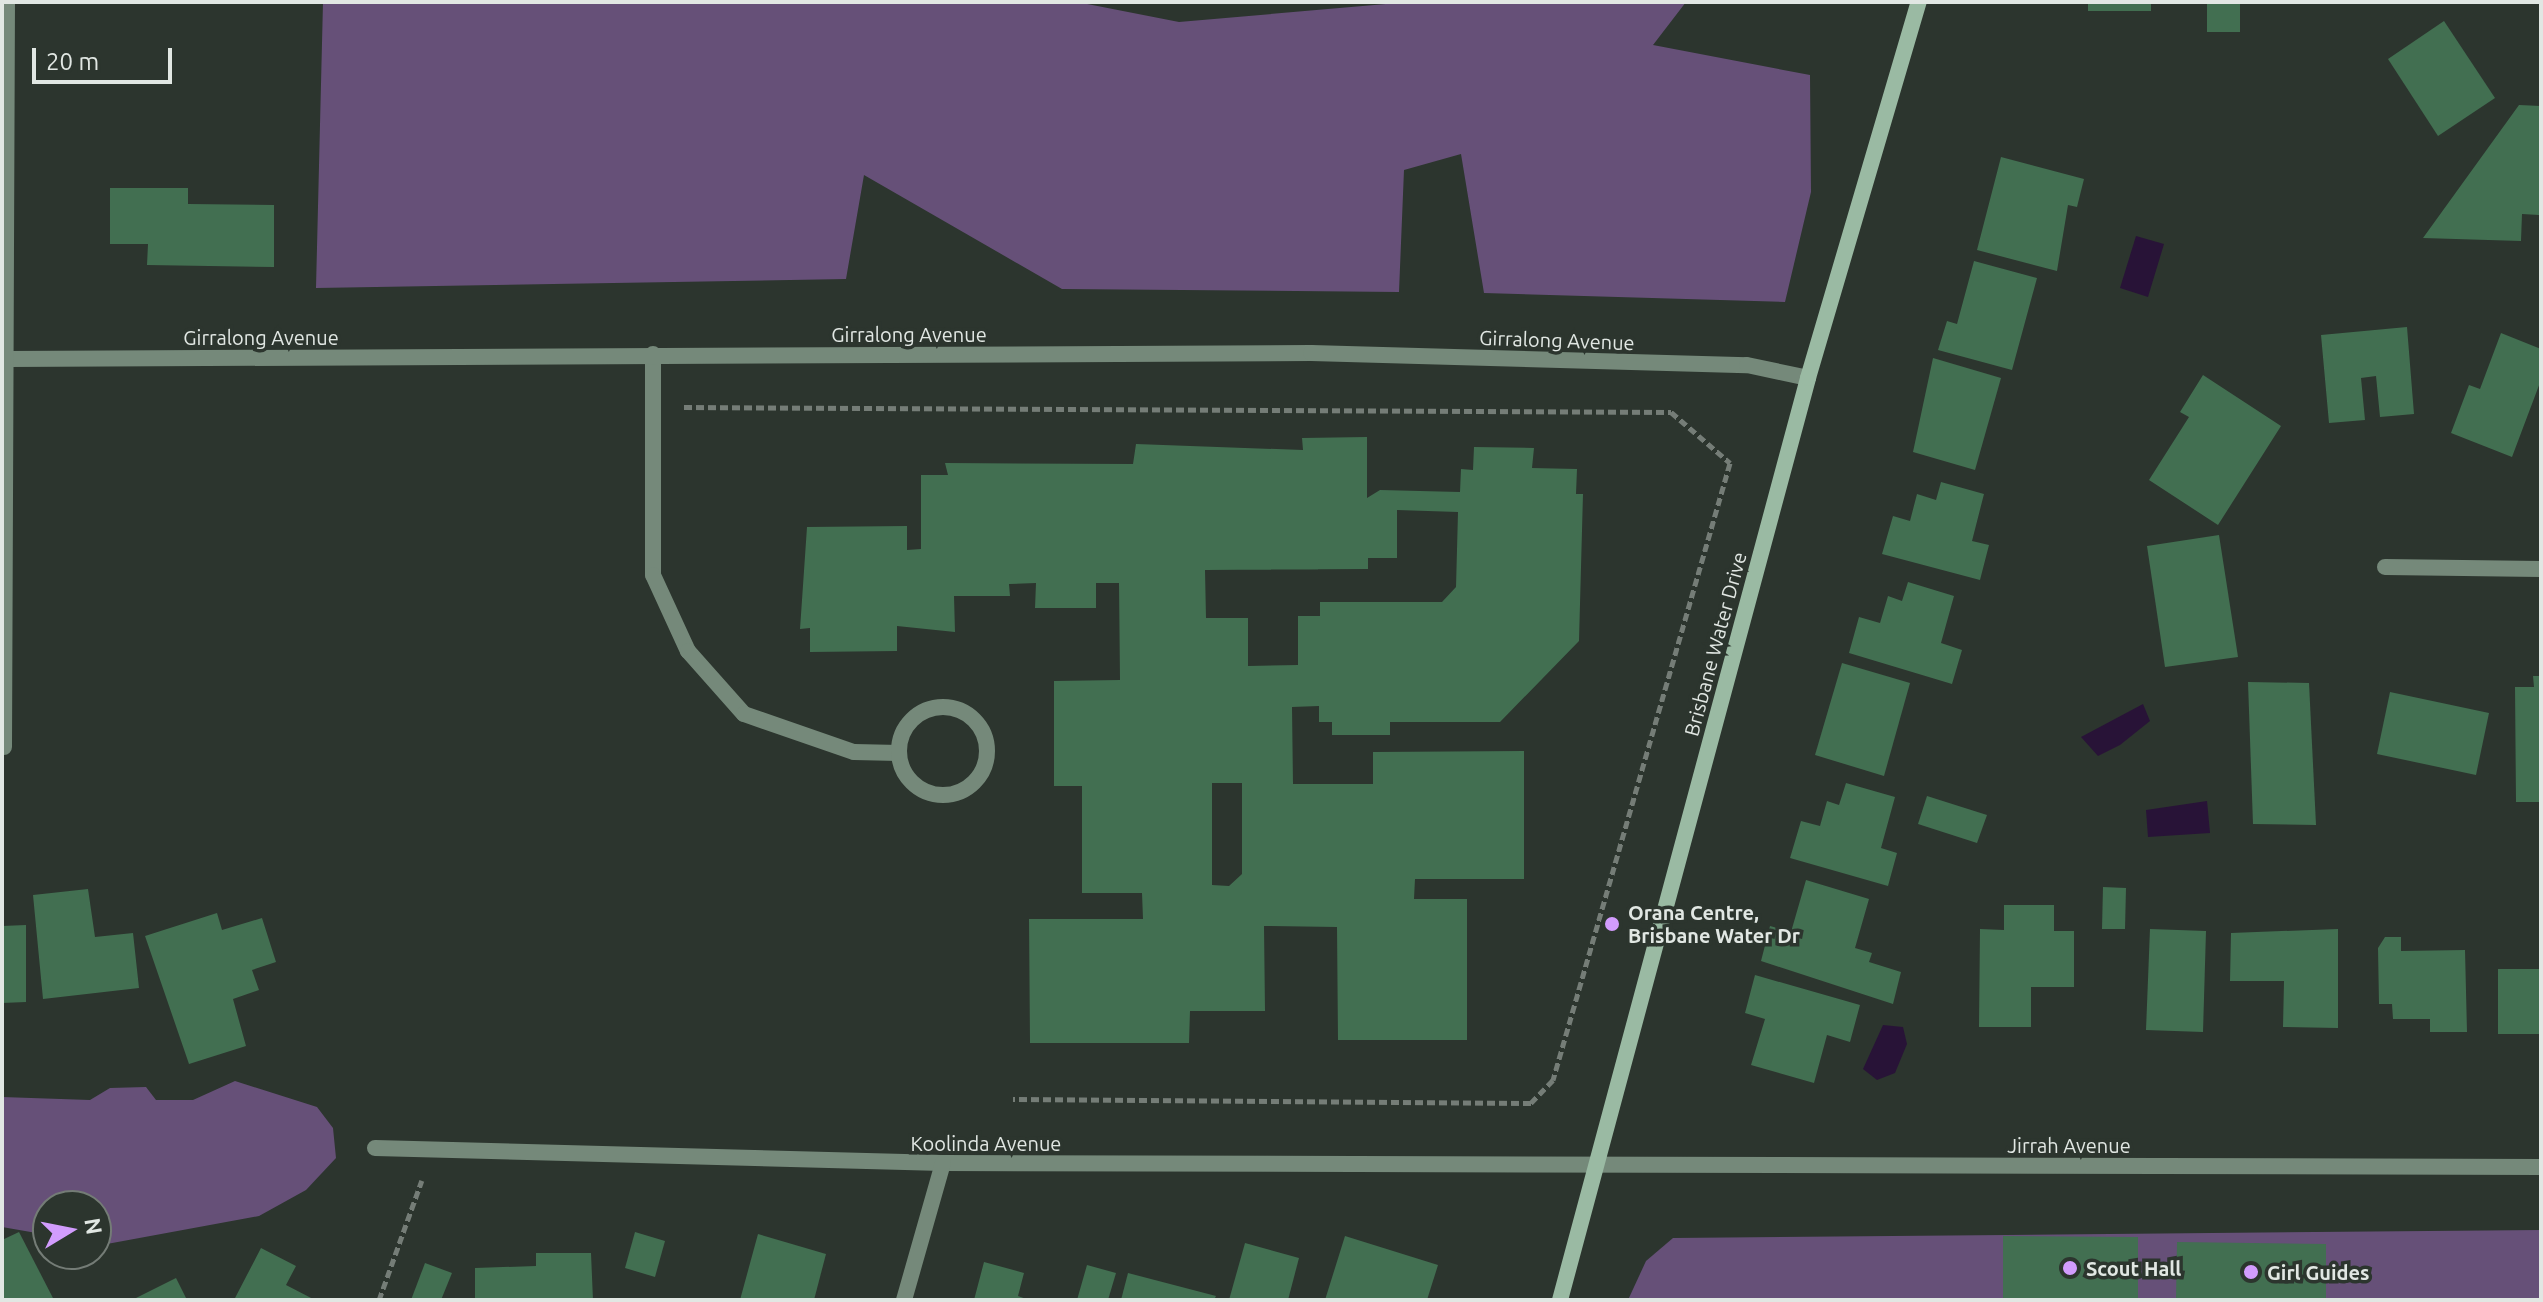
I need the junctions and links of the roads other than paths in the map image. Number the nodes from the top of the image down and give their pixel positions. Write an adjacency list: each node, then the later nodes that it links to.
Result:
1 (7, 2): 3 (street)
2 (1919, 2): 6 (main road, Brisbane Water Drive)
3 (4, 71): 5 (street)
4 (653, 354): 5 (street, Girralong Avenue); 6 (street, Girralong Avenue); 10 (street)
5 (8, 359): 9 (street)
6 (1808, 378): 13 (main road, Brisbane Water Drive)
7 (2385, 567): 8 (street)
8 (2541, 569)
9 (4, 747)
10 (899, 753): 10 (street)
11 (375, 1148): 12 (street, Koolinda Avenue)
12 (943, 1163): 13 (street, Koolinda Avenue); 15 (street)
13 (1597, 1165): 14 (street, Jirrah Avenue); 16 (main road, Brisbane Water Drive)
14 (2541, 1167)
15 (904, 1300)
16 (1560, 1300)

